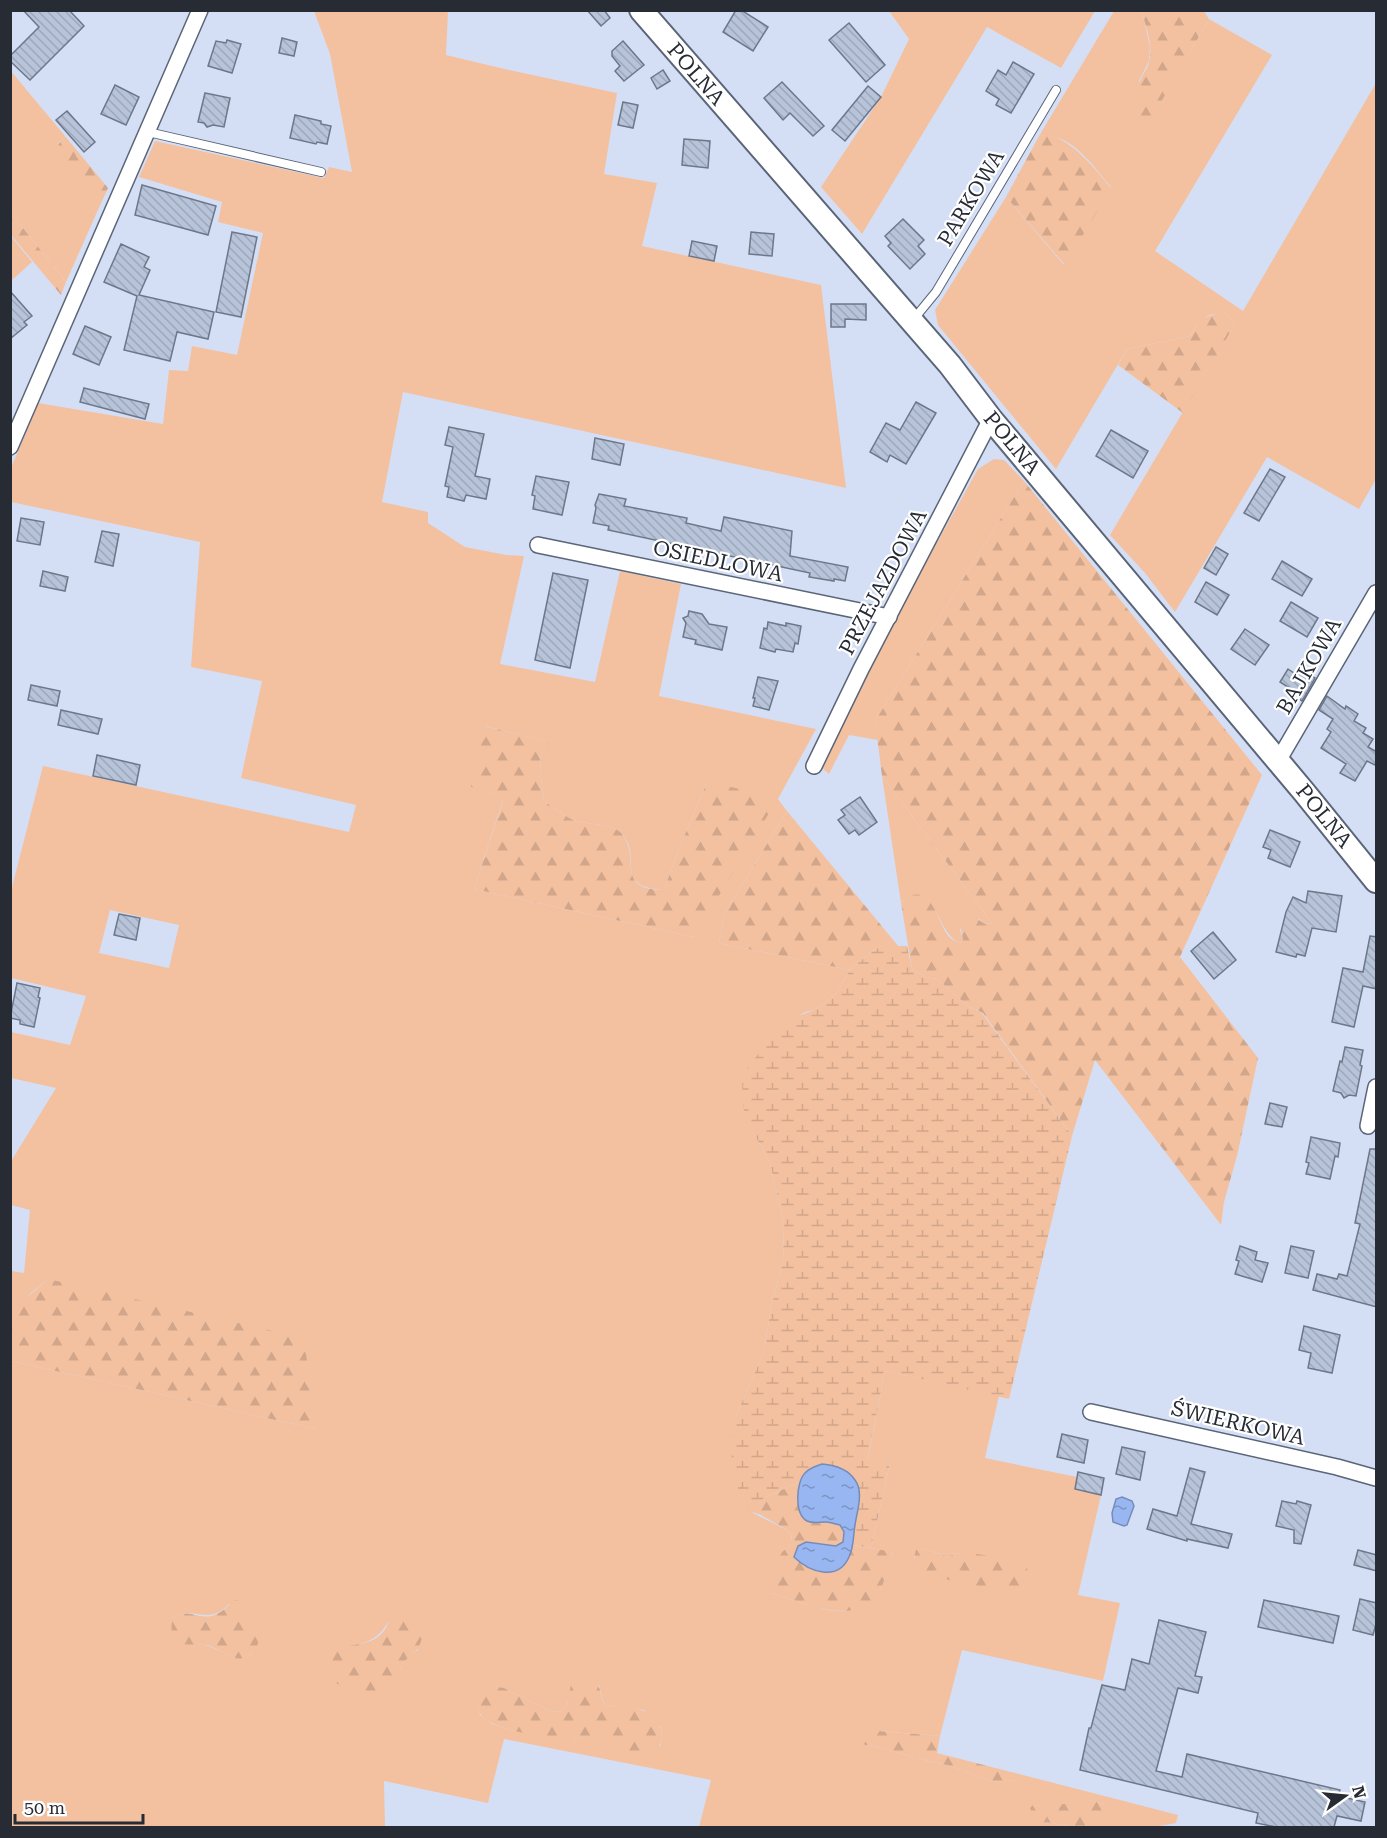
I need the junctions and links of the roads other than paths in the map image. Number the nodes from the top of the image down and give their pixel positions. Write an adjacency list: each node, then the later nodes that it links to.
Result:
1 (200, 10): 4 (street)
2 (641, 10): 6 (street, POLNA)
3 (1056, 90): 6 (lane, PARKOWA)
4 (148, 132): 5 (lane); 8 (street)
5 (321, 172)
6 (912, 322): 7 (street, POLNA)
7 (991, 419): 11 (street, PRZEJAZDOWA); 12 (street, POLNA)
8 (10, 447)
9 (538, 545): 11 (street, OSIEDLOWA)
10 (1377, 593): 12 (street, BAJKOWA)
11 (889, 617): 13 (street, PRZEJAZDOWA)
12 (1278, 761): 14 (street, POLNA)
13 (814, 766)
14 (1377, 881)
15 (1377, 1087): 16 (street)
16 (1368, 1126)
17 (1091, 1412): 18 (street, ŚWIERKOWA)
18 (1377, 1478)

